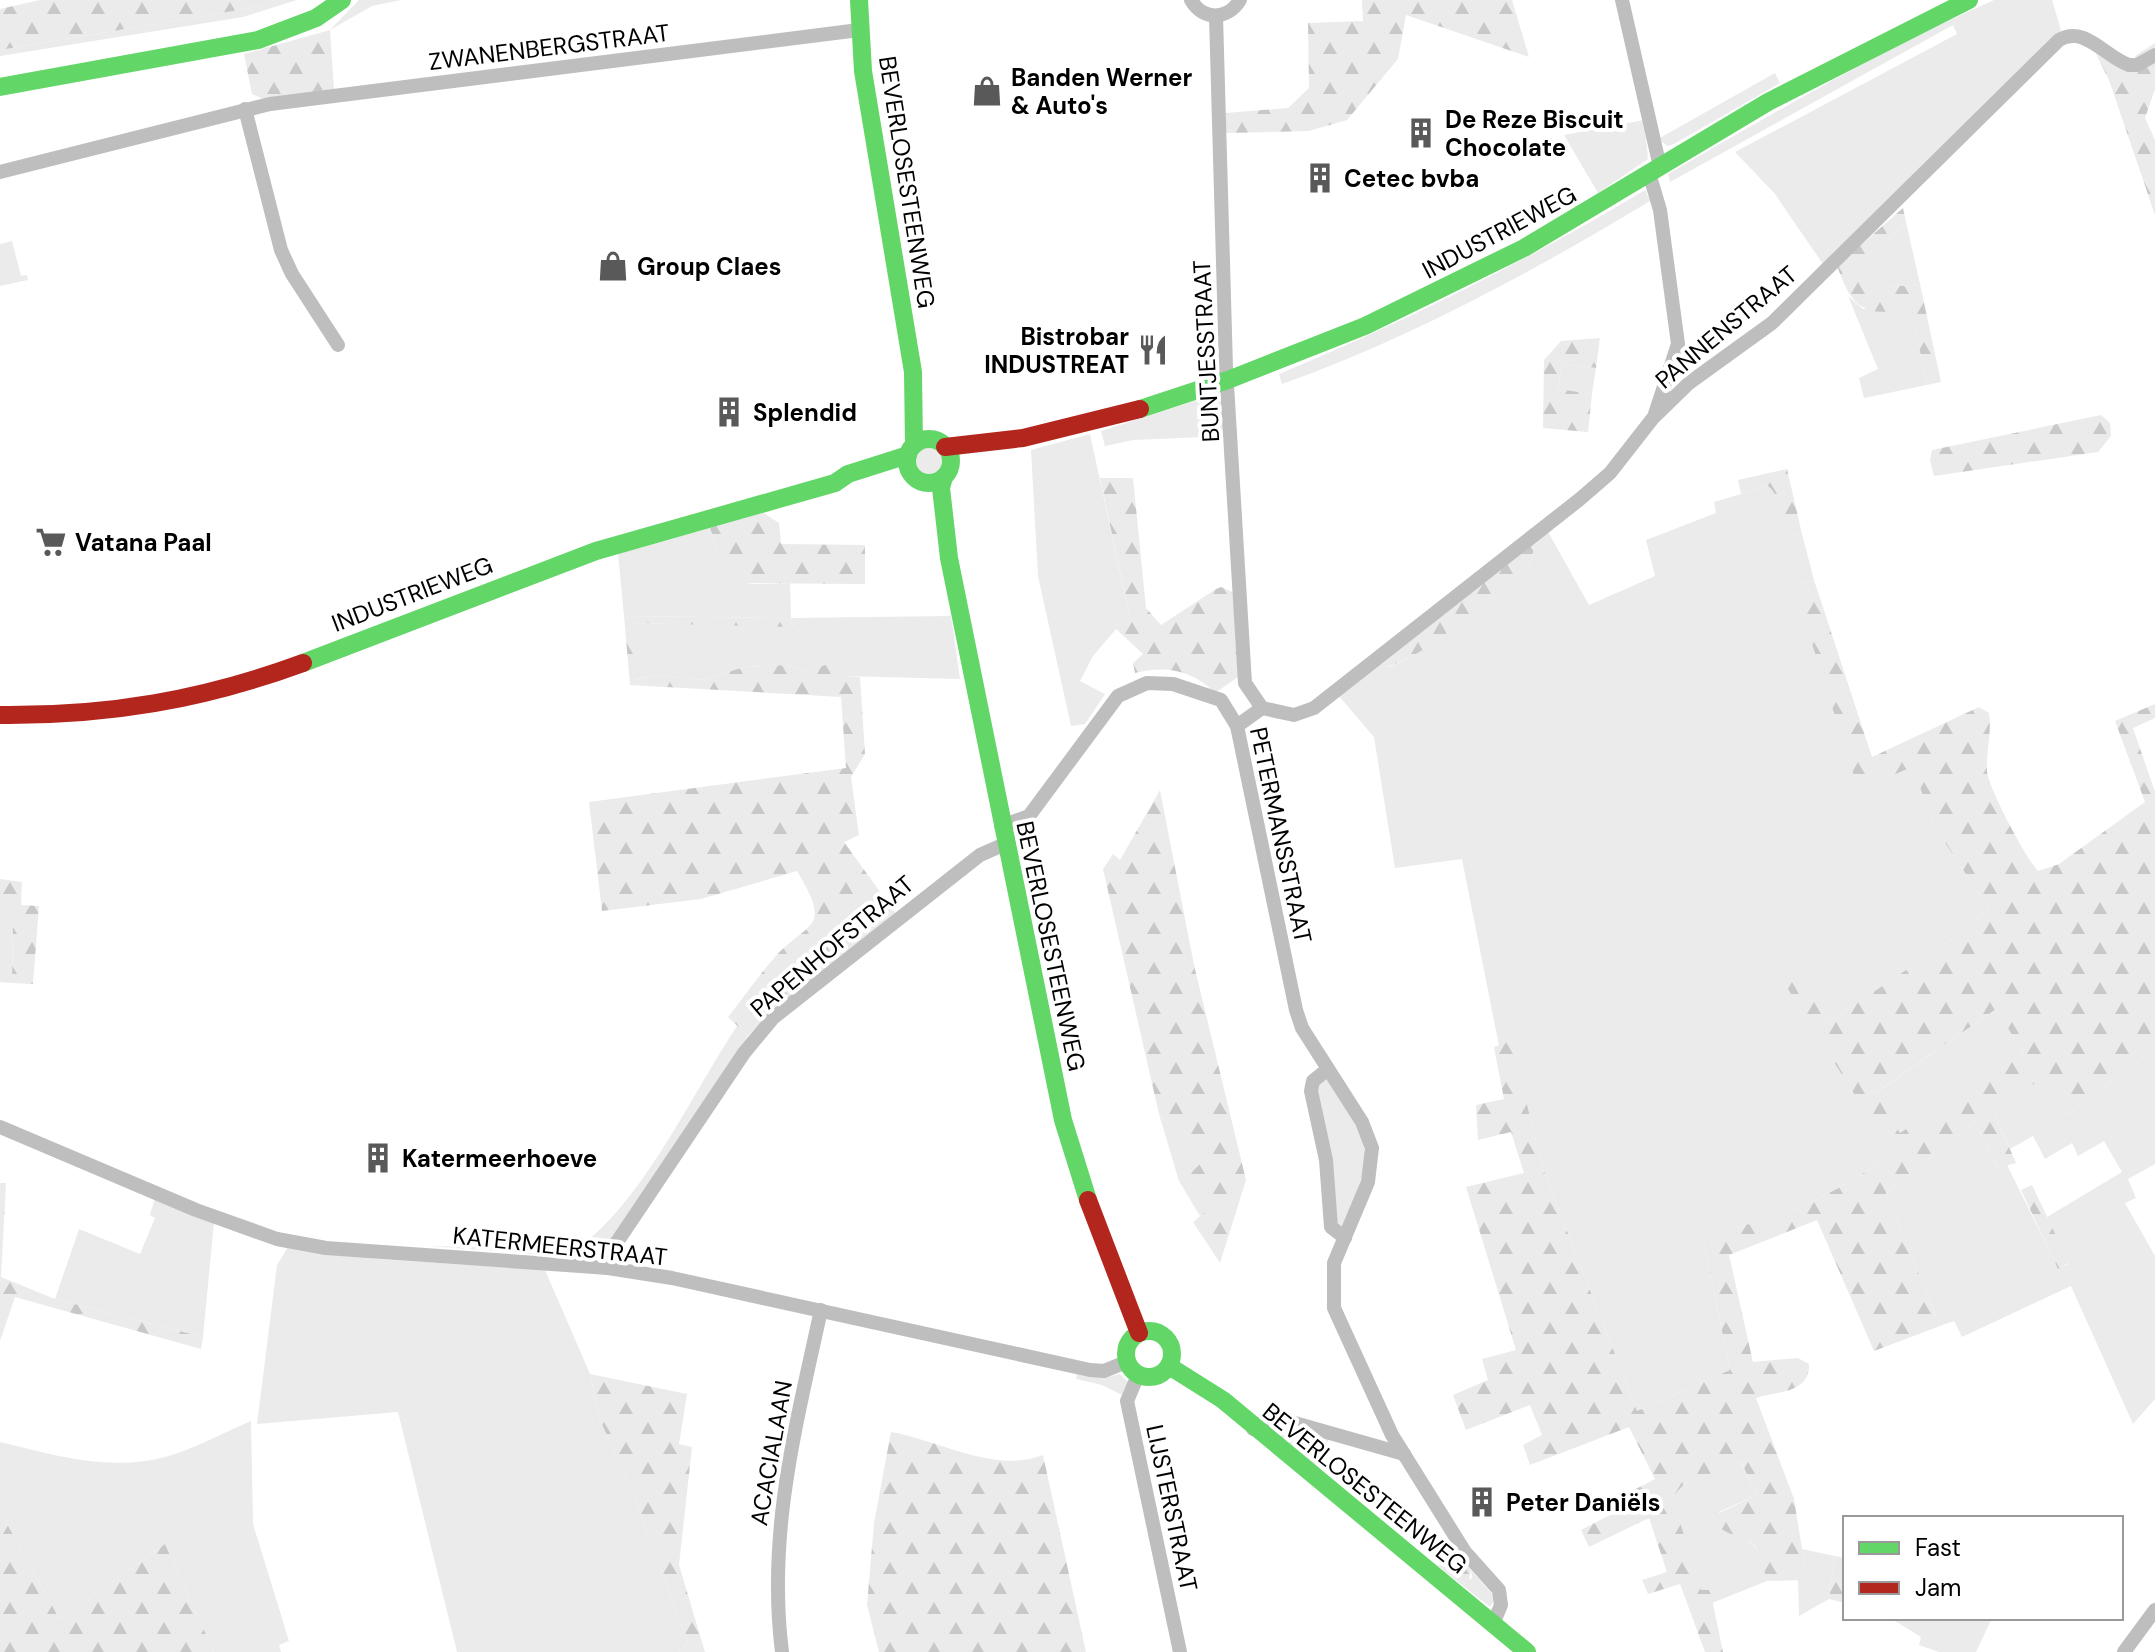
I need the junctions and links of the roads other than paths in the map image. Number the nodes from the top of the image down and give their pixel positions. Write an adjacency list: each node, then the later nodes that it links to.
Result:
1 (321, 0): 11 (main road)
2 (342, 0): 12 (main road)
3 (859, 0): 9 (main road, BEVERLOSESTEENWEG)
4 (1191, 0): 8 (street)
5 (1240, 0): 8 (street)
6 (1622, 0): 14 (street)
7 (1969, 0): 14 (main road, INDUSTRIEWEG)
8 (1216, 16): 18 (street, BUNTJESSTRAAT)
9 (859, 30): 13 (street, ZWANENBERGSTRAAT); 17 (main road, BEVERLOSESTEENWEG)
10 (2155, 55): 19 (street, PANNENSTRAAT)
11 (0, 71)
12 (0, 87)
13 (245, 109): 15 (street, ZWANENBERGSTRAAT); 16 (street)
14 (1654, 170): 18 (main road, INDUSTRIEWEG); 19 (street)
15 (0, 172)
16 (338, 345)
17 (913, 372): 21 (main road, BEVERLOSESTEENWEG); 22 (main road, BEVERLOSESTEENWEG)
18 (1228, 380): 20 (main road, INDUSTRIEWEG); 27 (street, BUNTJESSTRAAT)
19 (1653, 418): 29 (street, PANNENSTRAAT)
20 (1023, 438): 21 (main road, INDUSTRIEWEG); 23 (main road, INDUSTRIEWEG)
21 (941, 444): 22 (main road, INDUSTRIEWEG); 23 (main road)
22 (911, 450): 24 (main road); 25 (main road, INDUSTRIEWEG)
23 (947, 473): 24 (main road, INDUSTRIEWEG); 26 (main road, BEVERLOSESTEENWEG)
24 (917, 479): 25 (main road, INDUSTRIEWEG); 26 (main road, BEVERLOSESTEENWEG)
25 (835, 483): 30 (main road, INDUSTRIEWEG)
26 (949, 558): 32 (main road, BEVERLOSESTEENWEG)
27 (1245, 683): 28 (street); 29 (street)
28 (1221, 700): 31 (street, PETERMANSSTRAAT); 32 (street)
29 (1262, 708): 31 (street)
30 (0, 715)
31 (1237, 726): 33 (street, PETERMANSSTRAAT)
32 (1003, 835): 36 (street, PAPENHOFSTRAAT); 38 (main road, BEVERLOSESTEENWEG)
33 (1328, 1069): 35 (street); 35 (street, PETERMANSSTRAAT)
34 (0, 1127): 36 (street, KATERMEERSTRAAT)
35 (1345, 1238): 42 (street, PETERMANSSTRAAT)
36 (608, 1268): 37 (street, KATERMEERSTRAAT)
37 (821, 1310): 40 (street, KATERMEERSTRAAT); 45 (street, ACACIALAAN)
38 (1139, 1333): 39 (main road); 40 (main road)
39 (1169, 1366): 40 (main road); 41 (main road, BEVERLOSESTEENWEG)
40 (1132, 1368): 46 (street, LIJSTERSTRAAT)
41 (1253, 1429): 42 (street); 44 (main road, BEVERLOSESTEENWEG)
42 (1404, 1454): 44 (street, PETERMANSSTRAAT)
43 (2155, 1610): 48 (street)
44 (1493, 1624): 47 (main road, BEVERLOSESTEENWEG)
45 (782, 1652)
46 (1180, 1652)
47 (1527, 1652)
48 (2124, 1652)

